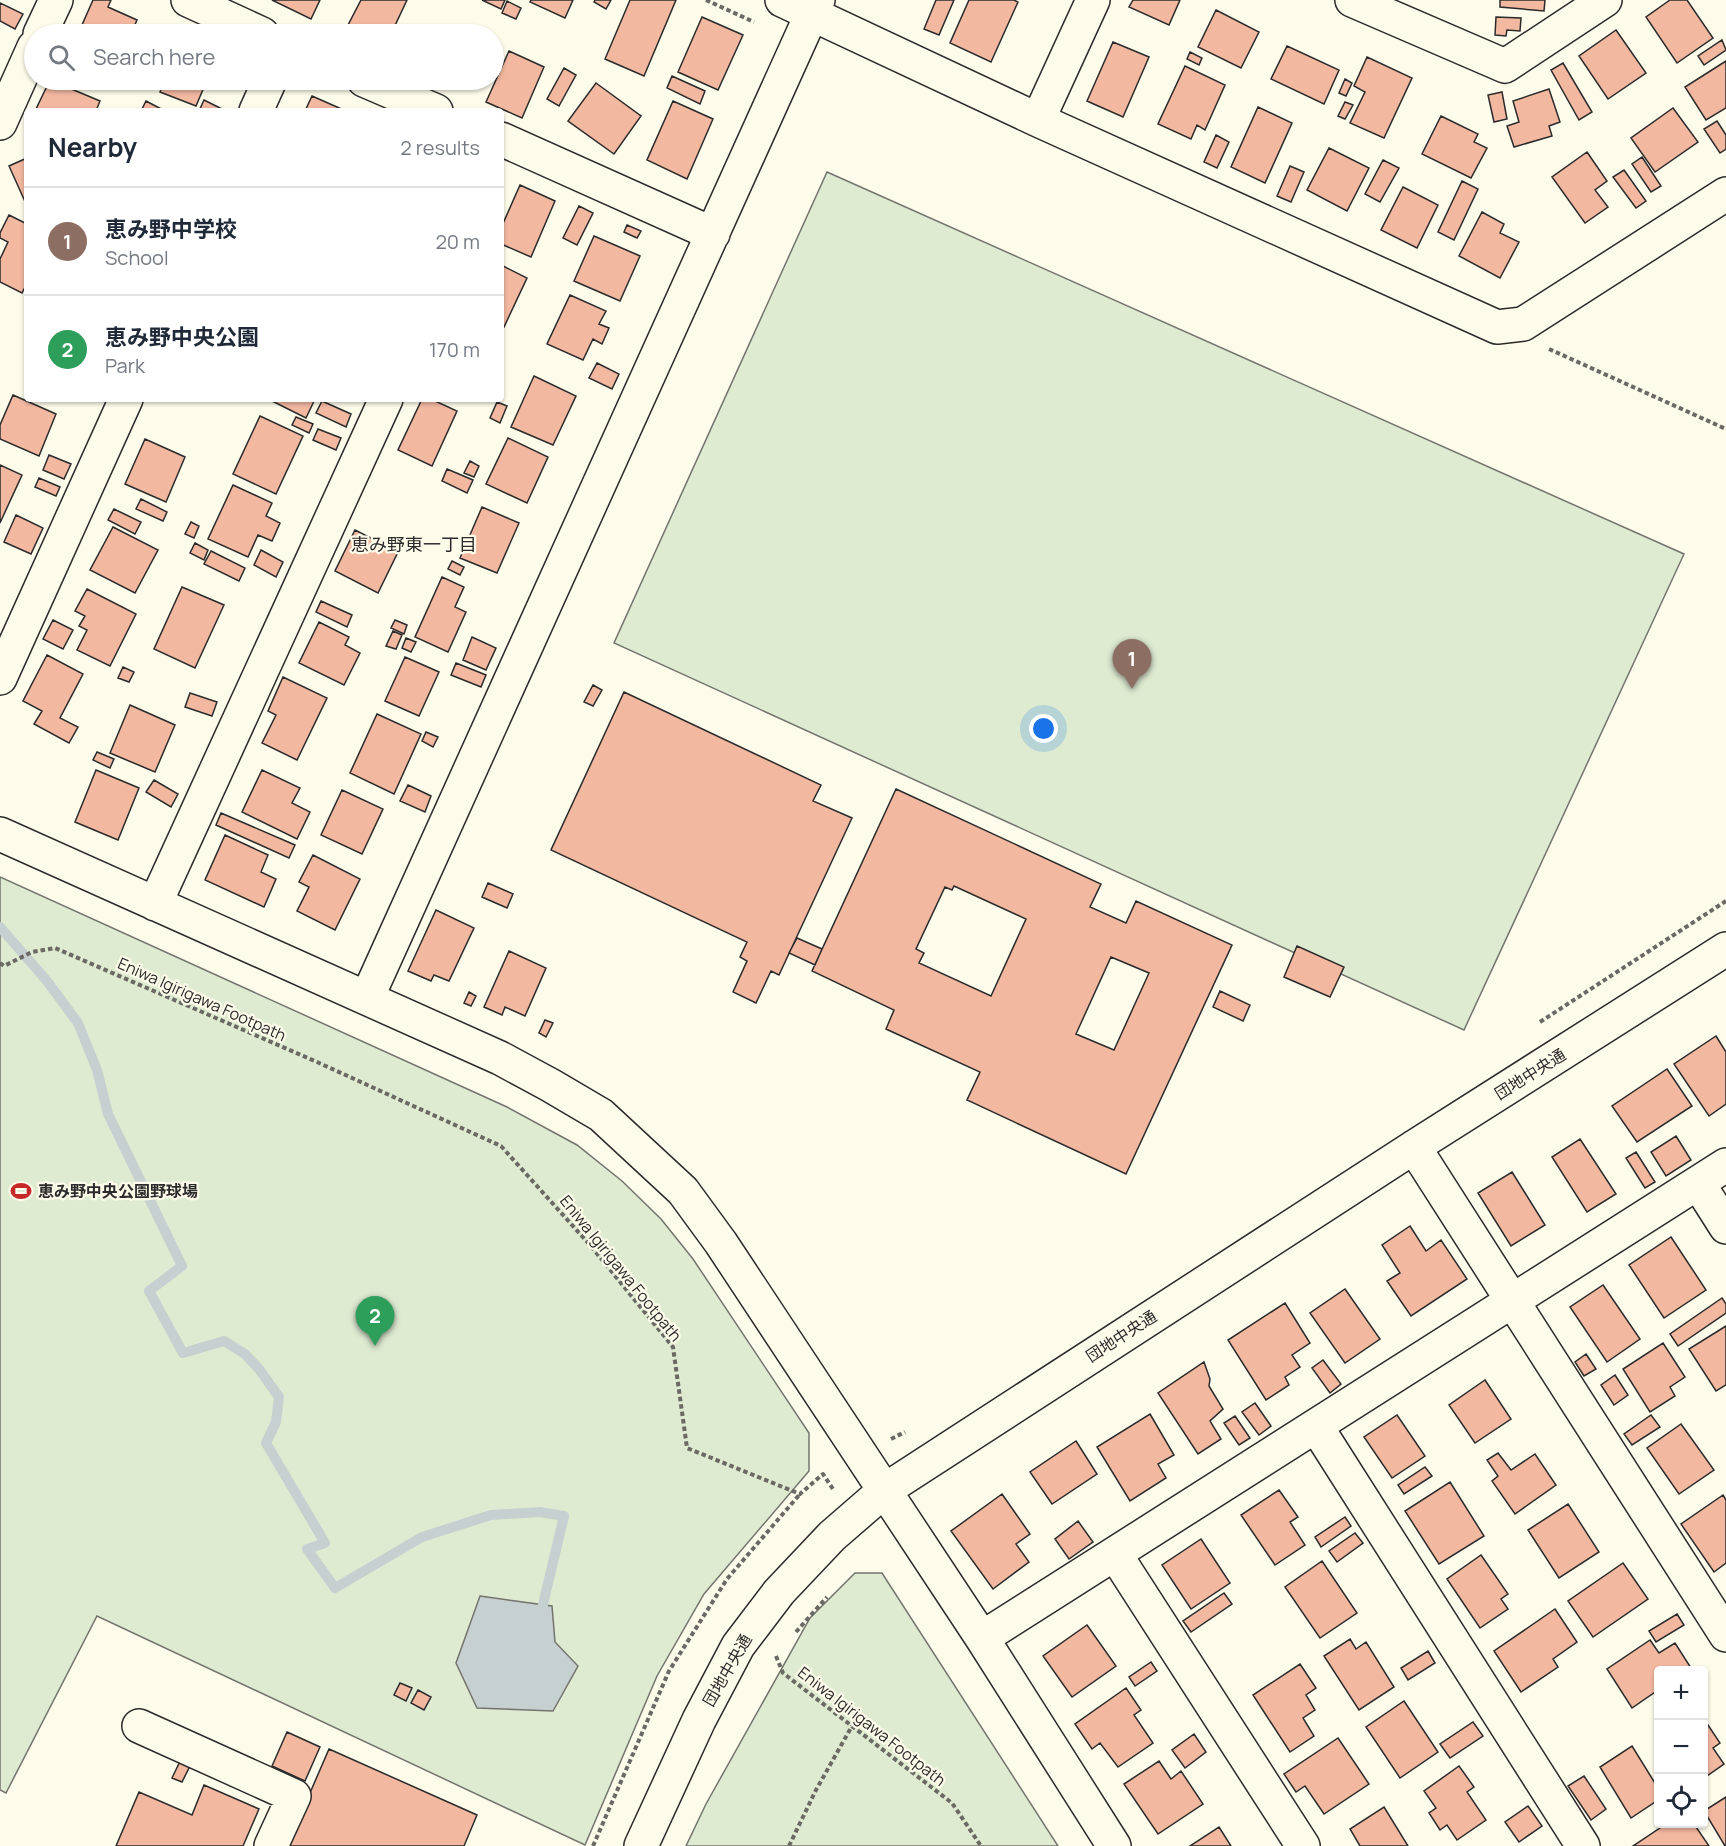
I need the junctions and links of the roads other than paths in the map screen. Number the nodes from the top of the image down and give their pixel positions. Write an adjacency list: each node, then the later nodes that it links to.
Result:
1 (56, 0): 8 (street)
2 (188, 0): 9 (street)
3 (782, 0): 7 (street)
4 (1093, 0): 15 (street)
5 (1605, 0): 6 (street)
6 (1362, 2)
7 (815, 7): 15 (street); 19 (street)
8 (45, 24)
9 (240, 24)
10 (24, 69): 16 (street)
11 (265, 90): 13 (street)
12 (387, 90): 14 (street)
13 (257, 108)
14 (429, 108)
15 (1038, 120): 18 (street)
16 (0, 123)
17 (504, 143): 19 (street)
18 (1726, 194)
19 (713, 234): 26 (street)
20 (125, 402): 22 (street)
21 (385, 402): 24 (street)
22 (0, 678)
23 (0, 834): 24 (street)
24 (155, 904): 26 (street)
25 (1726, 949): 27 (street, 団地中央通)
26 (367, 998): 33 (street)
27 (1414, 1147): 31 (street); 33 (street, 団地中央通)
28 (1726, 1165): 29 (street)
29 (1698, 1183): 30 (street); 31 (street)
30 (1726, 1227)
31 (1513, 1301): 32 (street); 35 (street)
32 (1316, 1426): 34 (street); 42 (street)
33 (885, 1490): 36 (street); 39 (street, 団地中央通)
34 (1115, 1554): 36 (street); 41 (street)
35 (1726, 1635)
36 (982, 1638): 40 (street)
37 (139, 1726): 38 (street)
38 (271, 1846)
39 (641, 1846)
40 (1114, 1846)
41 (1303, 1846)
42 (1583, 1846)

